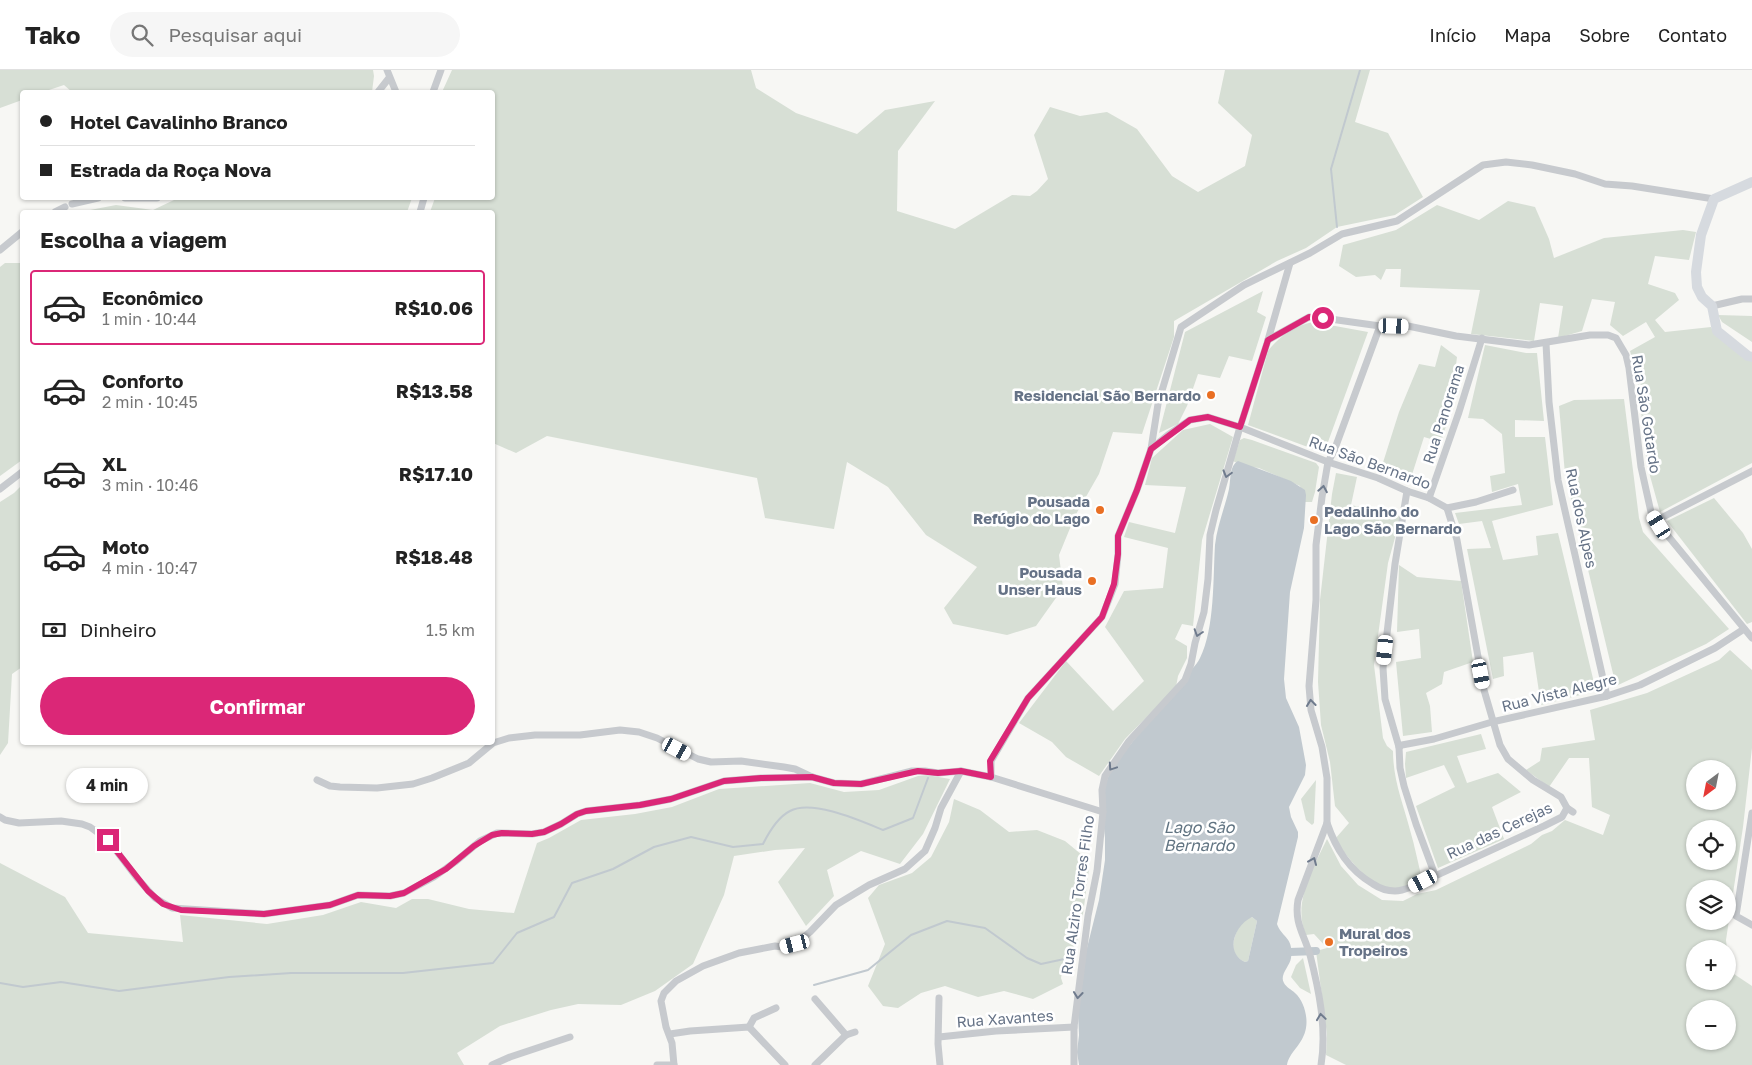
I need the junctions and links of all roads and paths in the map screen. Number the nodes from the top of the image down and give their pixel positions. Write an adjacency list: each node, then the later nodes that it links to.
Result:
1 (387, 70): 3 (street)
2 (441, 70): 6 (street)
3 (389, 78): 4 (street); 5 (street)
4 (380, 90)
5 (395, 90)
6 (434, 90)
7 (1752, 182): 8 (street)
8 (1714, 199): 13 (street); 15 (street)
9 (90, 200): 10 (street)
10 (59, 210)
11 (20, 234): 12 (street)
12 (0, 250)
13 (1290, 263): 18 (street, Rua Alziro Torres Filho); 22 (street)
14 (1752, 299): 15 (street)
15 (1712, 306): 20 (street)
16 (1380, 326): 17 (street, Rua São Gotardo); 18 (street, Rua São Gotardo); 23 (street)
17 (1482, 338): 19 (street, Rua São Gotardo); 29 (street, Rua Panorama)
18 (1268, 340): 21 (street, Rua Alziro Torres Filho)
19 (1546, 344): 31 (street, Rua São Gotardo); 34 (street, Rua dos Alpes)
20 (1752, 358)
21 (1240, 427): 22 (street, Rua São Bernardo); 23 (street, Rua São Bernardo); 43 (street, Rua Alziro Torres Filho, one-way to 43)
22 (1151, 449): 41 (street)
23 (1328, 462): 28 (street, Rua São Bernardo); 47 (street, one-way to 23)
24 (1752, 471): 31 (street)
25 (20, 474): 26 (street)
26 (0, 489)
27 (1513, 490): 30 (street)
28 (1407, 491): 29 (street, Rua São Bernardo); 38 (street)
29 (1430, 498): 30 (street, Rua São Bernardo)
30 (1447, 508): 35 (street)
31 (1659, 525): 32 (street, Rua São Gotardo)
32 (1744, 629): 33 (street, Rua São Gotardo); 34 (street, Rua Vista Alegre)
33 (1752, 638)
34 (1608, 696): 35 (street, Rua Vista Alegre)
35 (1492, 722): 38 (street, Rua Vista Alegre); 48 (street, Rua das Cerejas)
36 (495, 742): 40 (street)
37 (490, 745): 42 (street)
38 (1400, 747): 48 (street)
39 (961, 771): 40 (street); 41 (street); 56 (street)
40 (812, 777): 45 (street)
41 (991, 777): 43 (street)
42 (317, 780)
43 (1103, 812): 54 (street, Rua Alziro Torres Filho, one-way to 54)
44 (1752, 813): 46 (street)
45 (0, 817)
46 (1751, 823): 49 (street)
47 (1326, 824): 48 (street, Rua das Cerejas); 67 (street, one-way to 47)
48 (1435, 875)
49 (1752, 925)
50 (939, 998): 59 (street)
51 (815, 999): 57 (street)
52 (776, 1008): 53 (street)
53 (748, 1027): 56 (street); 63 (street)
54 (1074, 1027): 59 (street, Rua Xavantes); 66 (street, Rua Alziro Torres Filho)
55 (855, 1032): 57 (street)
56 (670, 1034): 62 (street)
57 (846, 1035): 64 (street)
58 (570, 1037): 60 (street)
59 (939, 1037): 65 (street)
60 (492, 1065)
61 (657, 1065): 62 (street)
62 (674, 1065)
63 (785, 1065)
64 (815, 1065)
65 (940, 1065)
66 (1074, 1065)
67 (1321, 1065)

